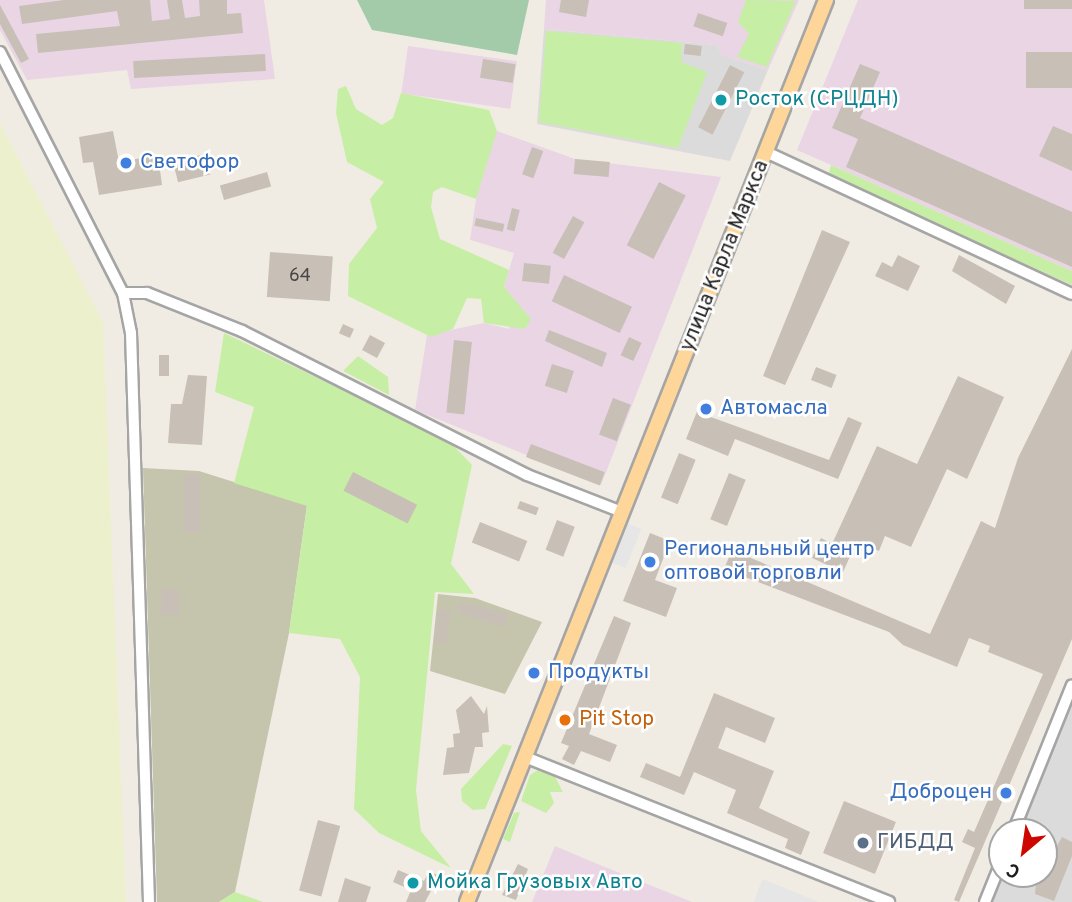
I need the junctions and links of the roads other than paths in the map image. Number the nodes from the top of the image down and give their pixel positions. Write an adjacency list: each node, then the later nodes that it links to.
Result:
1 (826, 0): 3 (main road, улица Карла Маркса)
2 (0, 52): 4 (street)
3 (766, 152): 5 (street); 6 (main road, улица Карла Маркса)
4 (124, 293): 6 (street); 10 (street)
5 (1072, 294)
6 (622, 512): 8 (main road, улица Карла Маркса)
7 (1072, 685): 9 (street)
8 (525, 757): 11 (main road, улица Карла Маркса); 12 (street)
9 (1019, 818)
10 (149, 902)
11 (467, 902)
12 (889, 902)

